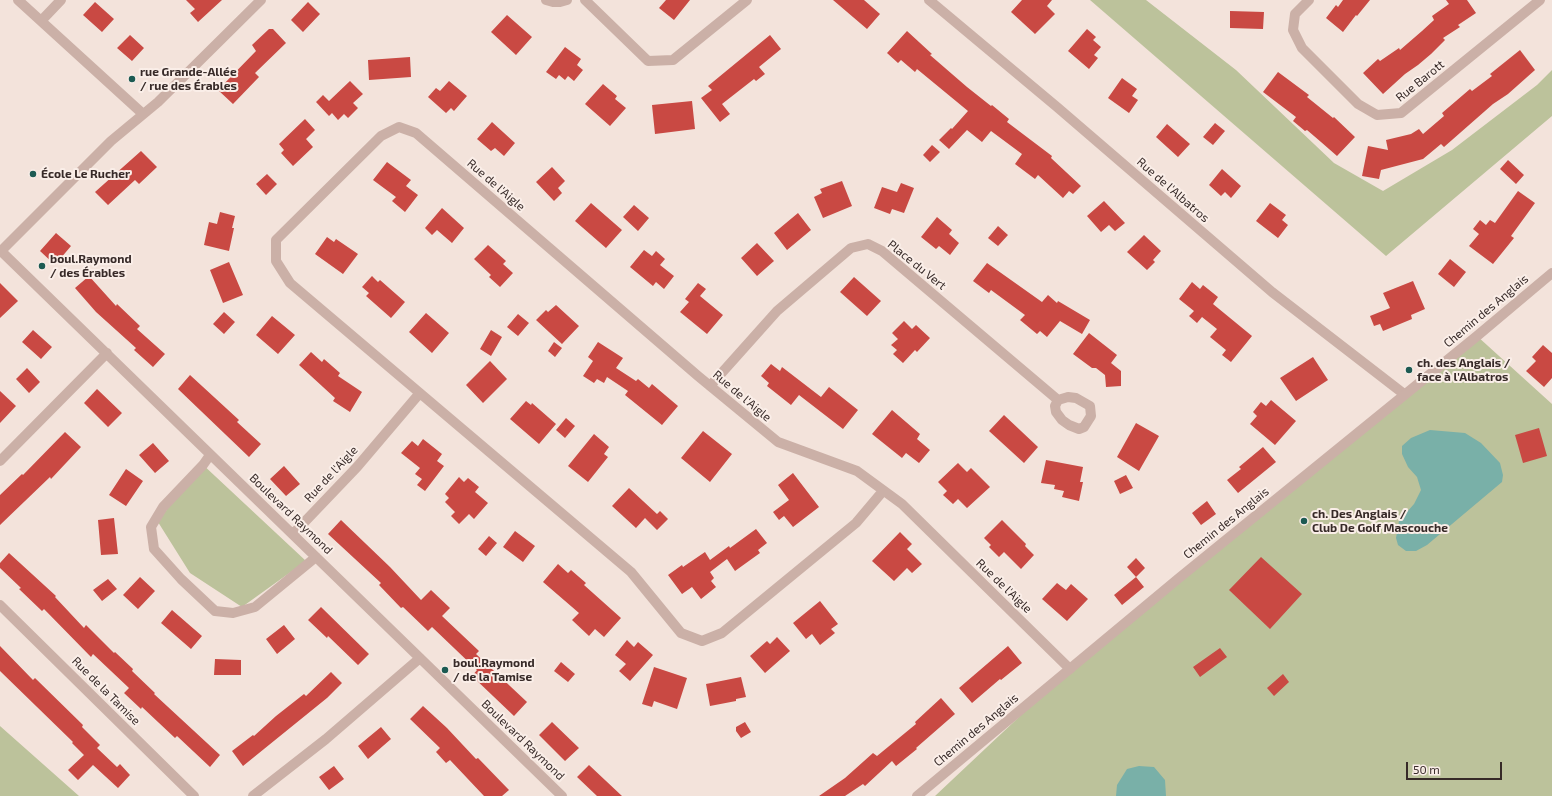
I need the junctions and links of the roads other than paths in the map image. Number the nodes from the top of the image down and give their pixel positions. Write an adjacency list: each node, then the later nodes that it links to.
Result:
1 (18, 0): 11 (street)
2 (61, 0): 11 (street)
3 (261, 0): 12 (street)
4 (546, 0): 5 (street)
5 (567, 0)
6 (585, 0): 7 (street)
7 (747, 0)
8 (928, 0): 18 (street, Rue de l'Albatros)
9 (1309, 0): 10 (street, Rue Barott)
10 (1540, 0)
11 (41, 21): 12 (street)
12 (143, 114): 13 (street)
13 (0, 251): 15 (street, Boulevard Raymond)
14 (1552, 273): 18 (street, Chemin des Anglais)
15 (107, 353): 20 (street, Boulevard Raymond); 21 (street)
16 (710, 386): 17 (street, Rue de l'Aigle); 19 (street, Place du Vert); 22 (street, Rue de l'Aigle)
17 (419, 394): 22 (street, Rue de l'Aigle); 23 (street, Rue de l'Aigle)
18 (1404, 394): 27 (street, Chemin des Anglais)
19 (1058, 400)
20 (210, 455): 23 (street, Boulevard Raymond); 24 (street)
21 (0, 461)
22 (883, 491): 27 (street, Rue de l'Aigle)
23 (293, 534): 24 (street, Boulevard Raymond)
24 (316, 557): 26 (street, Boulevard Raymond)
25 (0, 605): 28 (street, Rue de la Tamise)
26 (420, 658): 29 (street); 30 (street, Boulevard Raymond)
27 (1070, 669): 31 (street, Chemin des Anglais)
28 (194, 796)
29 (253, 796)
30 (562, 796)
31 (917, 796)

